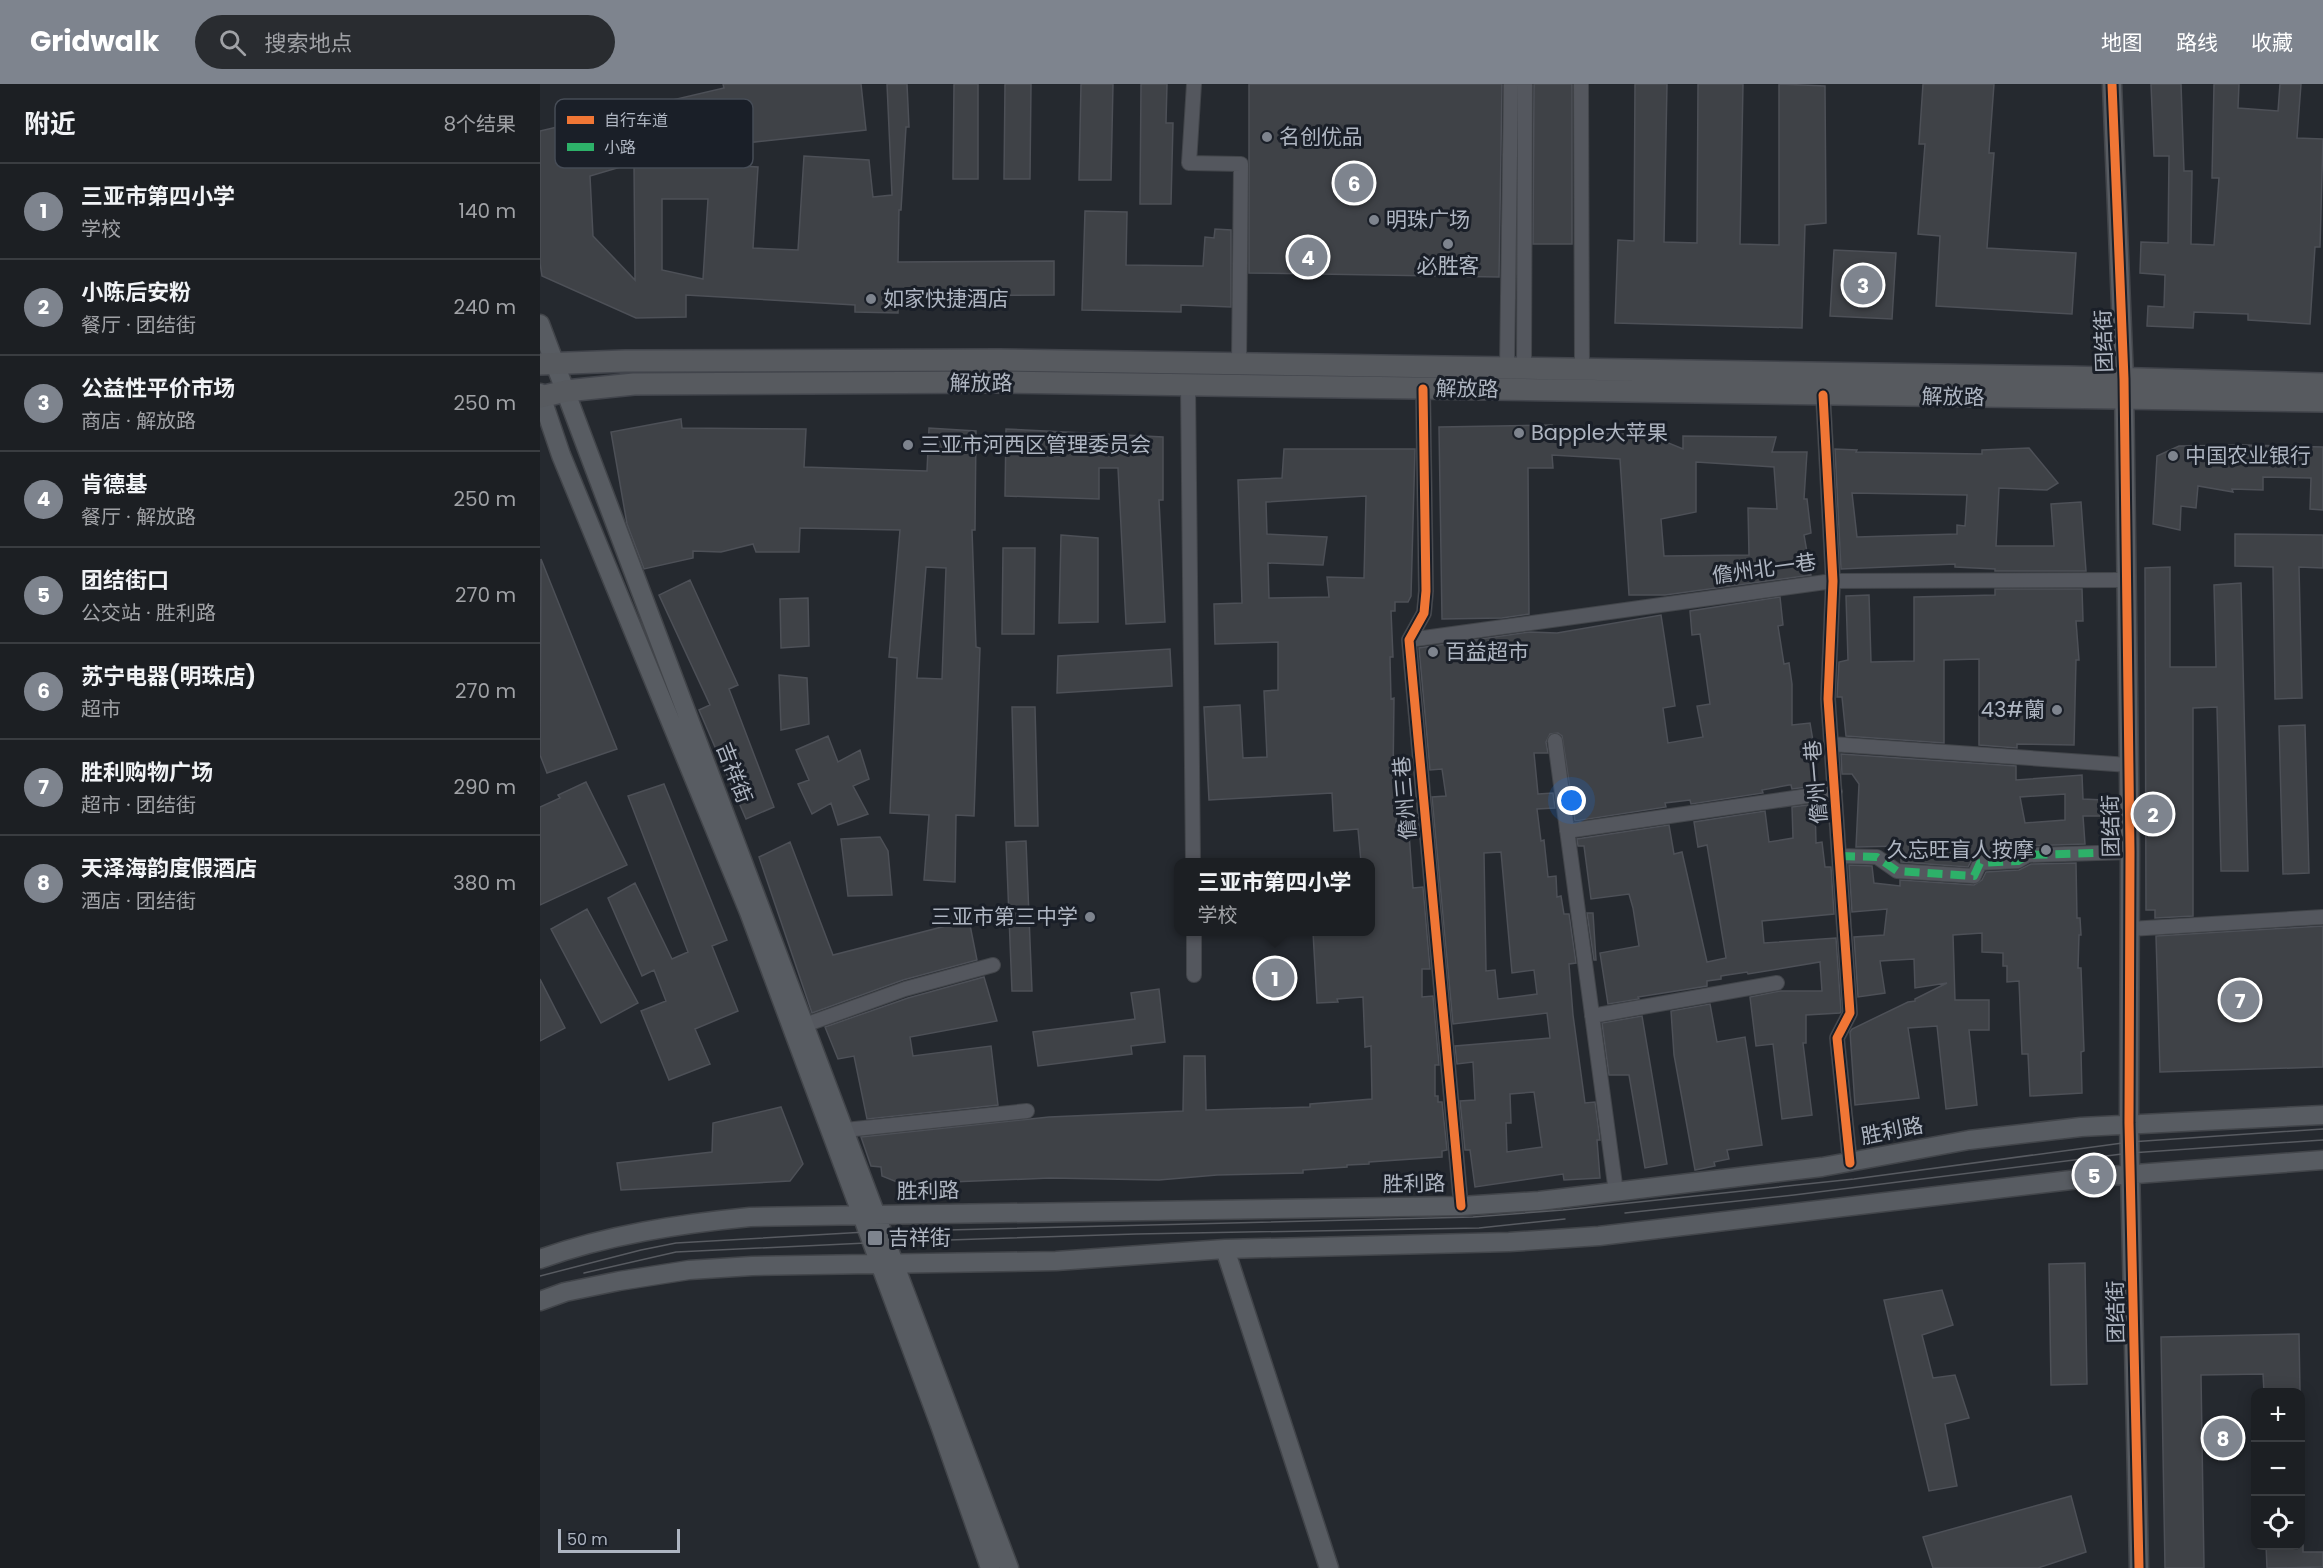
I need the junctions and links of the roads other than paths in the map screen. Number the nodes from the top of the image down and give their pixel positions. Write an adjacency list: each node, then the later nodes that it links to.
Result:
1 (1194, 84): 8 (street)
2 (1511, 84): 9 (street)
3 (1525, 84): 9 (street)
4 (1581, 84): 10 (street)
5 (2112, 84): 14 (main road, 团结街)
6 (540, 324): 7 (main road, 吉祥街)
7 (548, 364): 8 (main road, 解放路); 15 (main road, 吉祥街)
8 (1239, 364): 9 (main road, 解放路)
9 (1515, 368): 10 (main road, 解放路)
10 (1582, 370): 14 (main road, 解放路)
11 (2323, 384): 14 (main road, 解放路)
12 (1188, 386): 13 (main road, 解放路); 15 (main road, 解放路); 29 (street)
13 (1423, 389): 16 (main road, 解放路); 21 (street)
14 (2124, 389): 16 (main road, 解放路); 18 (main road, 解放路); 19 (main road, 团结街)
15 (566, 391): 17 (main road, 解放路); 37 (main road, 吉祥街)
16 (1823, 395): 20 (street, 儋州一巷)
17 (540, 396): 47 (main road, 吉祥街)
18 (2323, 401)
19 (2126, 580): 20 (street, 儋州北一巷); 24 (main road, 团结街)
20 (1833, 581): 21 (street, 儋州北一巷); 23 (street, 儋州一巷)
21 (1409, 640): 46 (street, 儋州三巷)
22 (1555, 741): 26 (street)
23 (1831, 744): 24 (street); 25 (street, 儋州一巷)
24 (2129, 765): 27 (main road, 团结街)
25 (1835, 792): 26 (street); 28 (street, 儋州一巷)
26 (1567, 831): 36 (street)
27 (2130, 852): 28 (street); 31 (main road, 团结街)
28 (1840, 856): 43 (street, 儋州一巷)
29 (1193, 858)
30 (2323, 917): 31 (street)
31 (2130, 929): 40 (main road, 团结街)
32 (1194, 936): 34 (street)
33 (993, 965): 37 (street)
34 (1194, 975)
35 (1777, 983): 36 (street)
36 (1592, 1016): 45 (street)
37 (805, 1025): 41 (main road, 吉祥街)
38 (1028, 1111): 41 (street)
39 (2323, 1114): 40 (main road, 胜利路)
40 (2129, 1123): 43 (main road, 胜利路); 44 (main road, 团结街)
41 (845, 1130): 47 (main road, 吉祥街)
42 (2323, 1160): 44 (main road)
43 (1850, 1163): 45 (main road, 胜利路)
44 (2131, 1173): 48 (main road); 55 (main road, 团结街)
45 (1616, 1192): 46 (main road, 胜利路)
46 (1461, 1206): 47 (main road, 胜利路)
47 (868, 1214): 49 (main road, 胜利路); 50 (main road, 吉祥街)
48 (1225, 1249): 50 (main road); 54 (main road)
49 (540, 1259)
50 (887, 1264): 51 (main road); 52 (main road, 吉祥街); 53 (main road, 吉祥街)
51 (540, 1300)
52 (990, 1568)
53 (1009, 1568)
54 (1329, 1568)
55 (2139, 1568)

